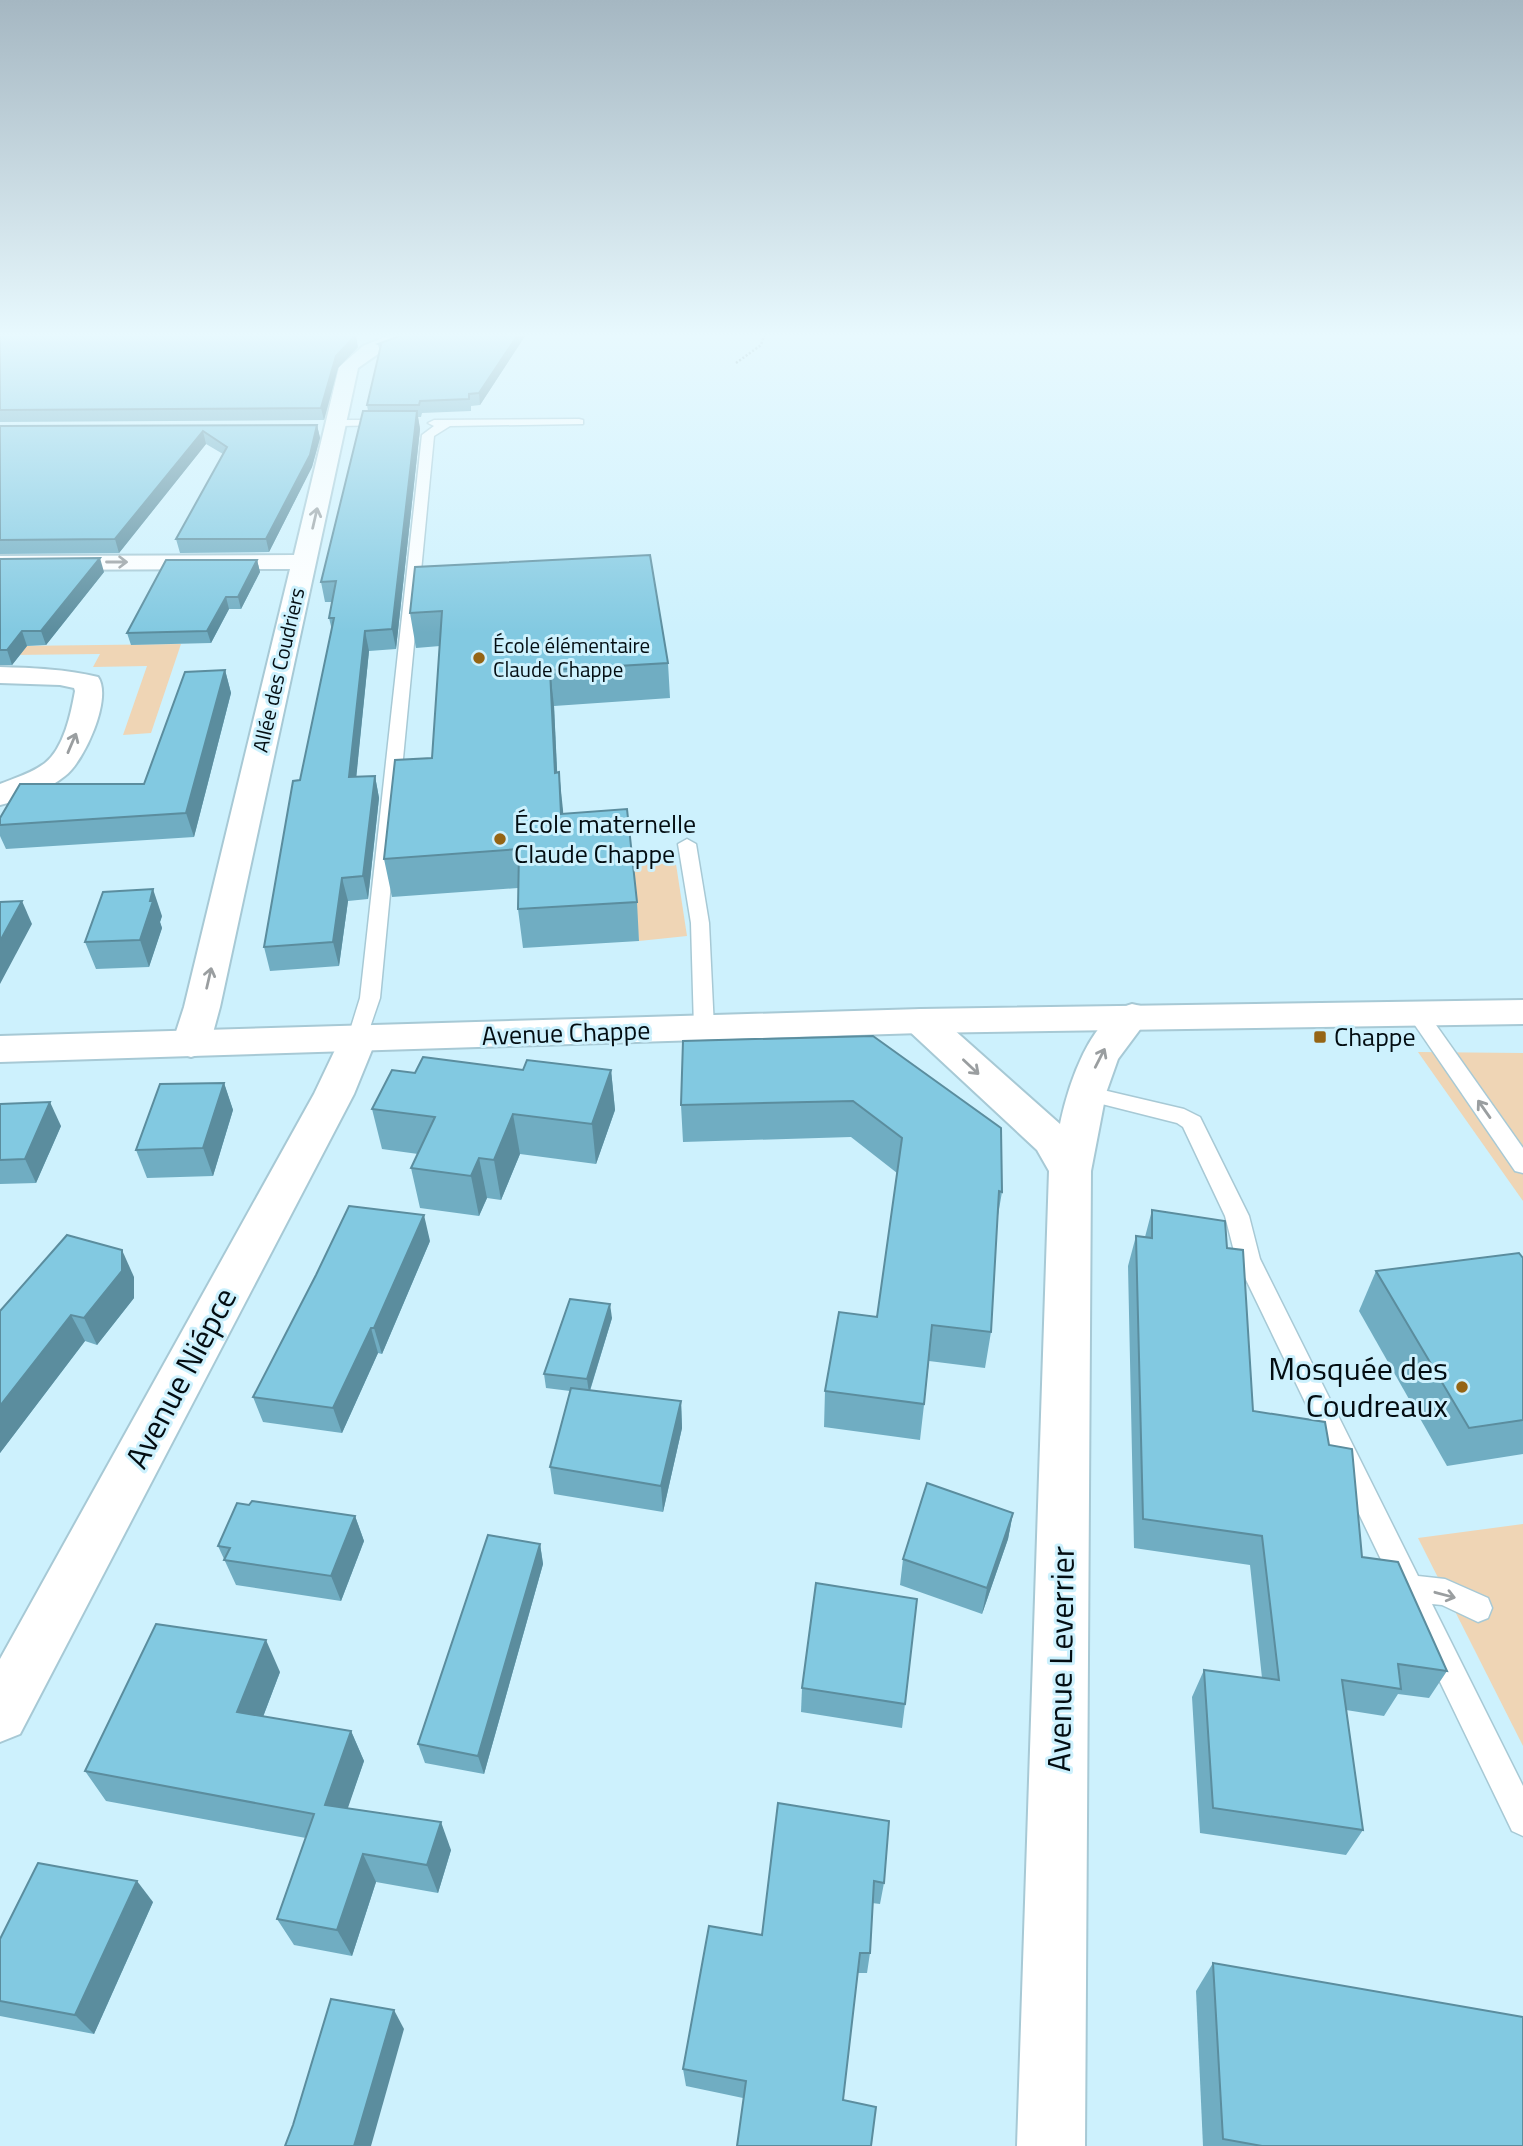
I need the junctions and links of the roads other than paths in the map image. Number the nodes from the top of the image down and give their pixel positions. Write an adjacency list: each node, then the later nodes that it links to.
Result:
1 (325, 433): 3 (street, Allée des Coudriers, one-way to 1)
2 (431, 433): 13 (lane)
3 (305, 562): 4 (street, one-way to 3); 14 (street, Allée des Coudriers, one-way to 3)
4 (0, 563)
5 (0, 675): 6 (street, one-way to 5)
6 (0, 796)
7 (687, 844): 12 (lane)
8 (1523, 1012): 9 (street, Avenue Chappe)
9 (1417, 1013): 10 (street, Avenue Chappe); 18 (lane, one-way to 9)
10 (1132, 1016): 11 (street, Avenue Chappe); 17 (street, Avenue Leverrier, one-way to 10)
11 (921, 1021): 12 (street, Avenue Chappe); 16 (street, one-way to 16)
12 (704, 1028): 13 (street, Avenue Chappe)
13 (357, 1040): 14 (street, Avenue Chappe); 22 (street, Avenue Niépce)
14 (191, 1044): 15 (street, Avenue Chappe)
15 (0, 1049)
16 (999, 1093): 17 (street); 19 (street)
17 (1086, 1093): 19 (street, Avenue Leverrier); 20 (lane)
18 (1523, 1165)
19 (1070, 1171): 24 (street, Avenue Leverrier)
20 (1409, 1589): 21 (lane, one-way to 21); 23 (lane)
21 (1478, 1608)
22 (0, 1714)
23 (1523, 1820)
24 (1051, 2146)

